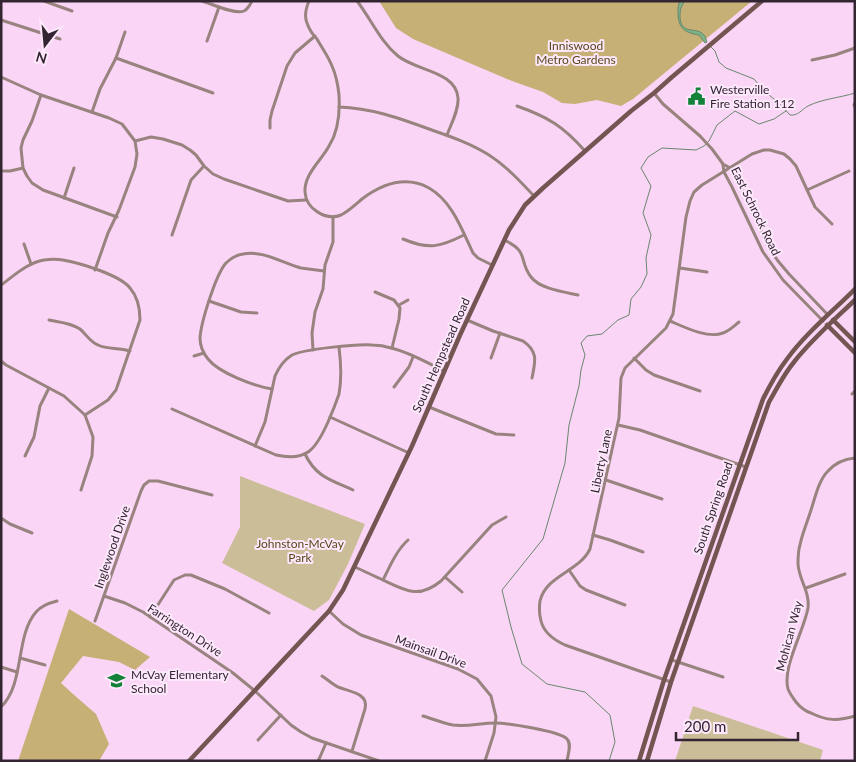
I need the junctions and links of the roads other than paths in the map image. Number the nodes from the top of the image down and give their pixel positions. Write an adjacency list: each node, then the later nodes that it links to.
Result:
1 (44, 1): 8 (street)
2 (202, 1): 7 (street)
3 (252, 1): 7 (street)
4 (308, 1): 11 (street)
5 (356, 1): 25 (street)
6 (762, 1): 19 (street, South Hempstead Road)
7 (218, 7): 13 (street)
8 (72, 10)
9 (1, 20): 12 (street)
10 (126, 32): 15 (street)
11 (315, 36): 22 (street); 24 (street)
12 (60, 40)
13 (207, 41)
14 (855, 48): 16 (street)
15 (116, 58): 18 (street); 23 (street)
16 (812, 60)
17 (1, 77): 20 (street)
18 (213, 93)
19 (654, 93): 27 (street, South Hempstead Road); 28 (street, East Schrock Road)
20 (41, 95): 23 (street); 30 (street)
21 (517, 106): 27 (street)
22 (340, 107): 25 (street); 39 (street)
23 (92, 112): 26 (street)
24 (270, 128)
25 (447, 135): 37 (street)
26 (135, 141): 29 (street); 40 (street)
27 (585, 151): 37 (street, South Hempstead Road)
28 (724, 164): 32 (street, East Schrock Road); 35 (street, East Schrock Road)
29 (204, 166): 39 (street); 43 (street)
30 (23, 168): 33 (street); 38 (street)
31 (74, 168): 38 (street)
32 (730, 168): 35 (street, Liberty Lane); 36 (street, Liberty Lane); 63 (street, East Schrock Road)
33 (1, 171)
34 (849, 171): 36 (street)
35 (724, 172): 50 (street, Liberty Lane); 66 (street, East Schrock Road)
36 (808, 190): 42 (street, Liberty Lane)
37 (534, 196): 46 (street, South Hempstead Road)
38 (64, 198): 40 (street)
39 (306, 200): 41 (street)
40 (116, 216): 51 (street)
41 (333, 217): 44 (street); 52 (street)
42 (832, 224)
43 (172, 234)
44 (464, 235): 45 (street); 49 (street)
45 (403, 239)
46 (504, 240): 49 (street, South Hempstead Road); 57 (street)
47 (24, 244): 48 (street)
48 (31, 264): 51 (street); 54 (street)
49 (492, 265): 65 (street, South Hempstead Road)
50 (680, 268): 53 (street); 67 (street, Liberty Lane)
51 (95, 270): 76 (street)
52 (324, 271): 60 (street); 75 (street)
53 (707, 272)
54 (1, 285)
55 (855, 289): 63 (street, South Spring Road)
56 (375, 292): 61 (street)
57 (578, 295)
58 (408, 300): 61 (street)
59 (855, 300): 68 (street, South Spring Road)
60 (210, 302): 62 (street); 77 (street)
61 (399, 305): 74 (street)
62 (257, 313)
63 (828, 315): 66 (street, South Spring Road); 68 (street, East Schrock Road)
64 (49, 320): 76 (street)
65 (467, 320): 71 (street); 84 (street, South Hempstead Road)
66 (823, 320): 70 (street, East Schrock Road); 101 (street, South Spring Road)
67 (670, 321): 69 (street); 82 (street, Liberty Lane)
68 (833, 321): 70 (street, South Spring Road); 72 (street, East Schrock Road)
69 (739, 322)
70 (828, 326): 78 (street, East Schrock Road); 102 (street, South Spring Road)
71 (500, 333): 81 (street); 85 (street)
72 (855, 342)
73 (340, 347): 74 (street); 75 (street); 93 (street)
74 (392, 348): 80 (street)
75 (313, 350): 88 (street)
76 (130, 351): 92 (street)
77 (204, 353): 79 (street); 88 (street)
78 (855, 353)
79 (194, 356)
80 (413, 357): 84 (street); 86 (street)
81 (491, 358)
82 (634, 358): 89 (street); 94 (street, Liberty Lane)
83 (1, 361): 87 (street)
84 (444, 371): 90 (street, South Hempstead Road)
85 (532, 378)
86 (394, 387)
87 (49, 388): 92 (street); 99 (street)
88 (272, 389): 96 (street)
89 (700, 391)
90 (429, 407): 95 (street); 97 (street, South Hempstead Road)
91 (172, 409): 96 (street)
92 (85, 416): 104 (street)
93 (330, 417): 97 (street); 98 (street)
94 (618, 425): 101 (street); 103 (street, Liberty Lane)
95 (514, 435)
96 (255, 446): 98 (street)
97 (409, 453): 114 (street, South Hempstead Road)
98 (305, 454): 105 (street)
99 (25, 456)
100 (855, 458): 119 (street, Mohican Way)
101 (739, 465): 102 (street); 123 (street, South Spring Road)
102 (746, 467): 125 (street, South Spring Road)
103 (606, 480): 107 (street); 111 (street, Liberty Lane)
104 (81, 490)
105 (353, 490)
106 (212, 496): 121 (street, Inglewood Drive)
107 (662, 499)
108 (506, 517): 117 (street)
109 (1, 518): 110 (street)
110 (32, 533)
111 (593, 536): 113 (street); 115 (street, Liberty Lane)
112 (408, 540): 118 (street)
113 (643, 552)
114 (355, 567): 118 (street); 126 (street, South Hempstead Road)
115 (569, 570): 124 (street); 138 (street, Liberty Lane)
116 (845, 574): 119 (street)
117 (445, 577): 118 (street); 120 (street)
118 (384, 580)
119 (806, 588): 144 (street, Mohican Way)
120 (462, 592)
121 (104, 596): 128 (street, Farrington Drive); 129 (street, Inglewood Drive)
122 (57, 601): 130 (street)
123 (691, 604): 125 (street); 131 (street, South Spring Road)
124 (625, 605)
125 (698, 606): 132 (street, South Spring Road)
126 (328, 611): 140 (street, South Hempstead Road); 145 (street, Mainsail Drive)
127 (270, 613): 128 (street)
128 (150, 617): 140 (street, Farrington Drive)
129 (95, 621)
130 (20, 658): 133 (street); 135 (street)
131 (672, 660): 132 (street); 138 (street, South Spring Road)
132 (679, 663): 137 (street); 139 (street, South Spring Road)
133 (45, 665)
134 (1, 667): 135 (street)
135 (17, 672): 141 (street)
136 (322, 676): 150 (street)
137 (723, 677)
138 (664, 680): 139 (street, Liberty Lane); 156 (street, South Spring Road)
139 (671, 682): 157 (street, South Spring Road)
140 (255, 691): 142 (street, Farrington Drive); 151 (street, South Hempstead Road)
141 (1, 707)
142 (281, 716): 147 (street); 149 (street, Farrington Drive)
143 (423, 716): 145 (street)
144 (855, 716)
145 (496, 723): 148 (street); 154 (street, Mainsail Drive)
146 (572, 737): 148 (street)
147 (258, 740)
148 (568, 740): 155 (street)
149 (326, 743): 150 (street, Farrington Drive); 152 (street)
150 (352, 751): 153 (street, Farrington Drive)
151 (189, 761)
152 (318, 761)
153 (379, 761)
154 (484, 761)
155 (567, 761)
156 (639, 761)
157 (647, 761)

